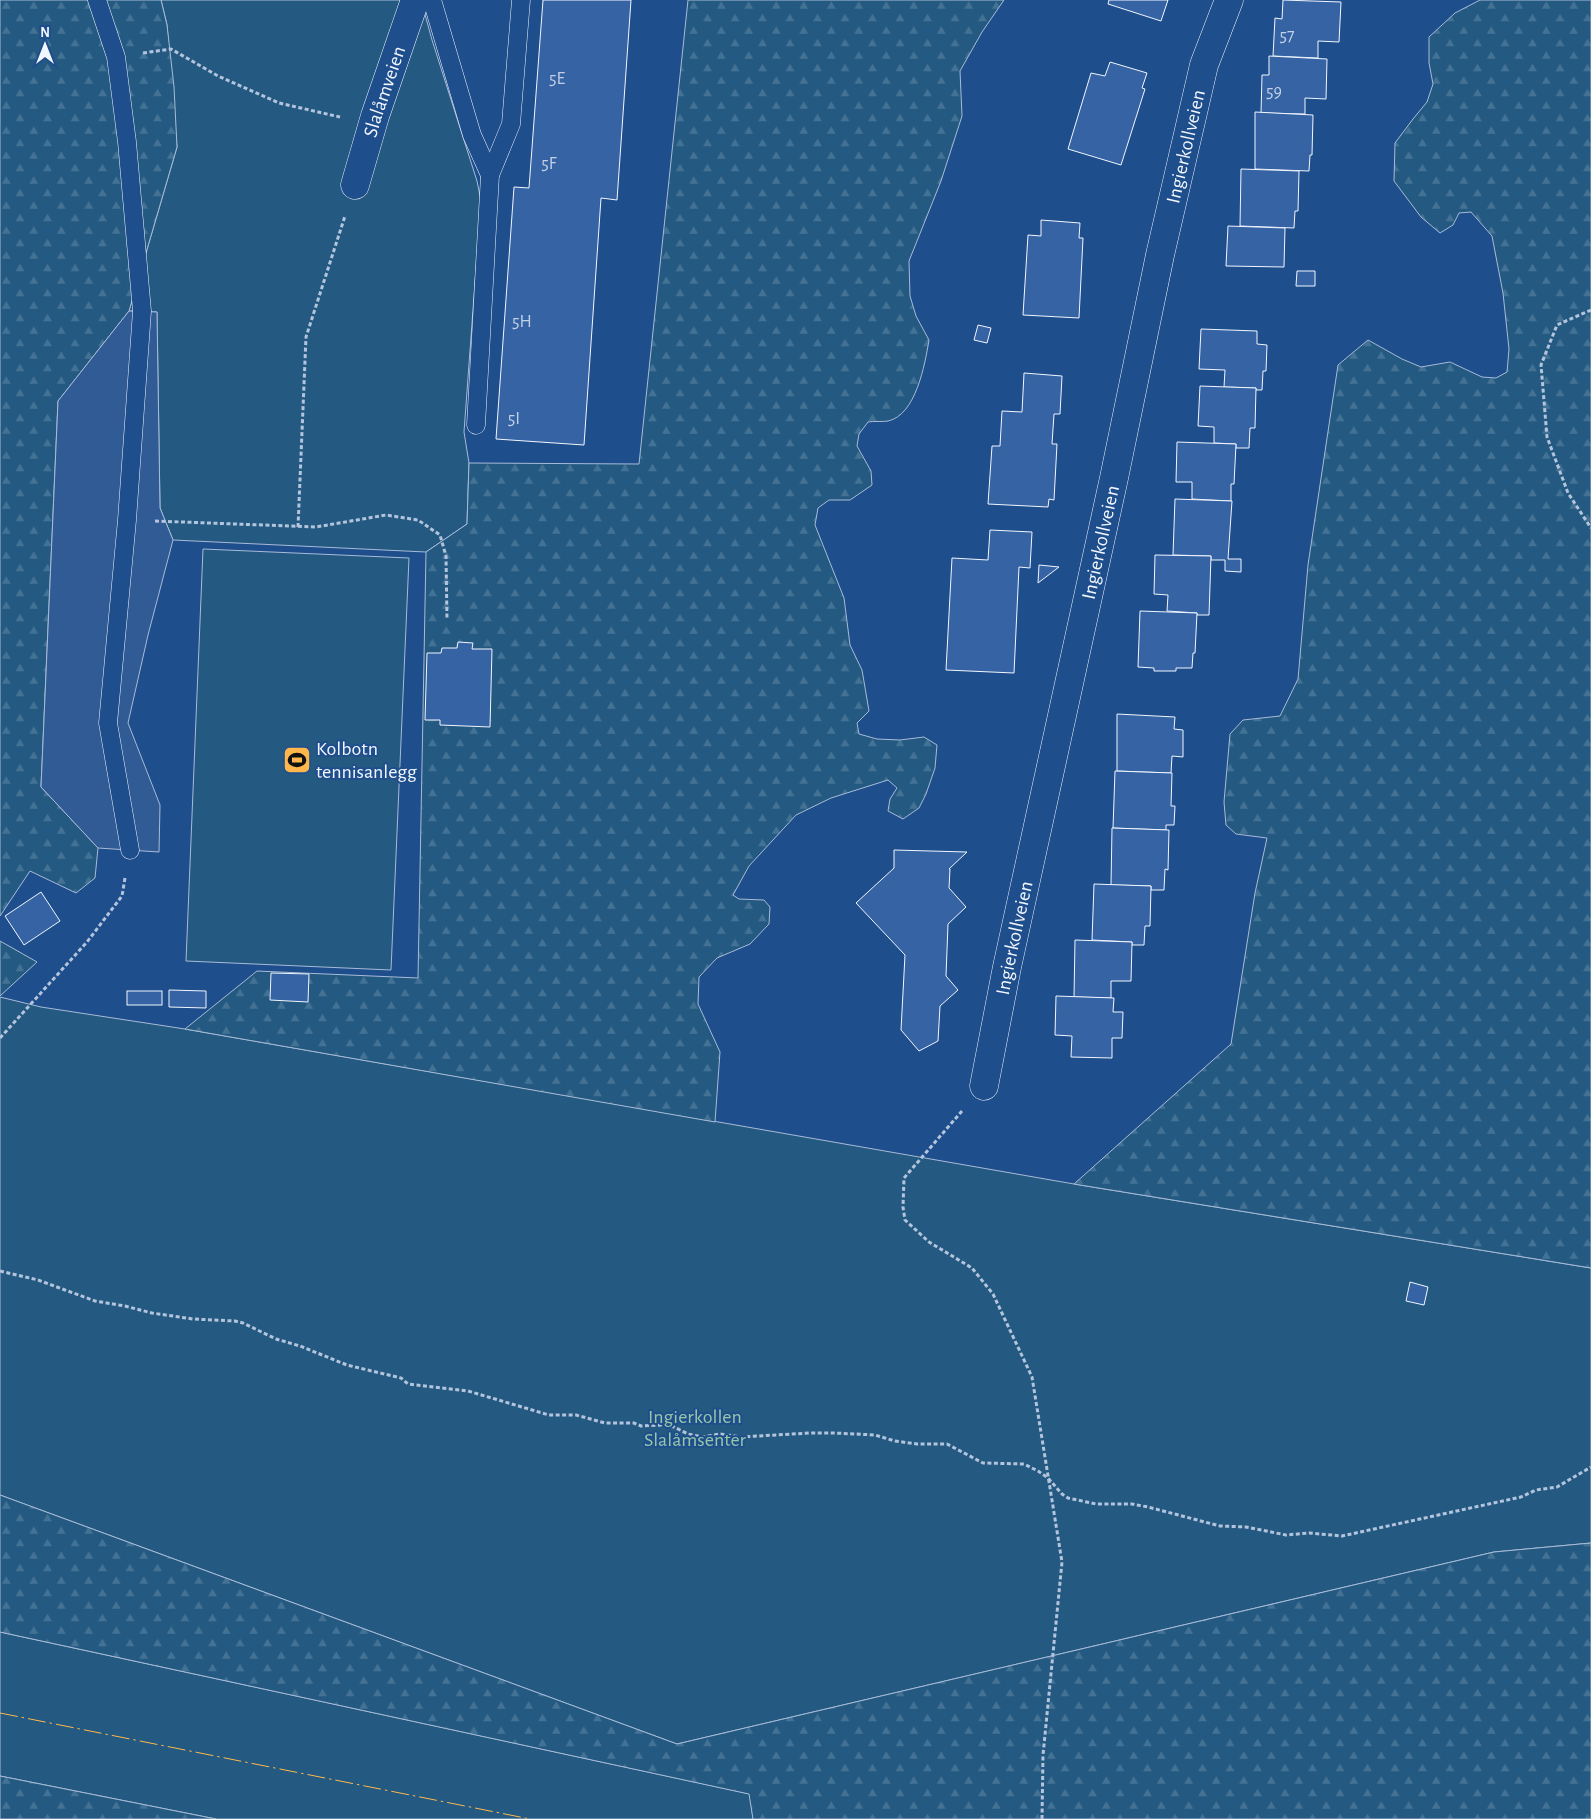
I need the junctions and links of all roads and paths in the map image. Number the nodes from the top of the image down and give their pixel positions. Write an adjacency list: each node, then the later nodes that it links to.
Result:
1 (97, 0): 6 (lane)
2 (415, 0): 7 (street, Slalåmveien)
3 (432, 0): 8 (lane)
4 (521, 0): 8 (lane)
5 (1229, 0): 18 (street, Ingierkollveien)
6 (116, 57): 7 (path); 12 (lane)
7 (376, 116): 9 (street, Slalåmveien)
8 (490, 175): 11 (lane)
9 (355, 185): 13 (path)
10 (1591, 310): 14 (path)
11 (476, 426)
12 (127, 520): 13 (path); 16 (lane)
13 (298, 527): 15 (path)
14 (1591, 528)
15 (447, 620)
16 (130, 850): 17 (path)
17 (0, 1038)
18 (984, 1086): 21 (path)
19 (0, 1271): 21 (path)
20 (1591, 1467): 21 (path)
21 (1048, 1478): 22 (path)
22 (1042, 1819)

